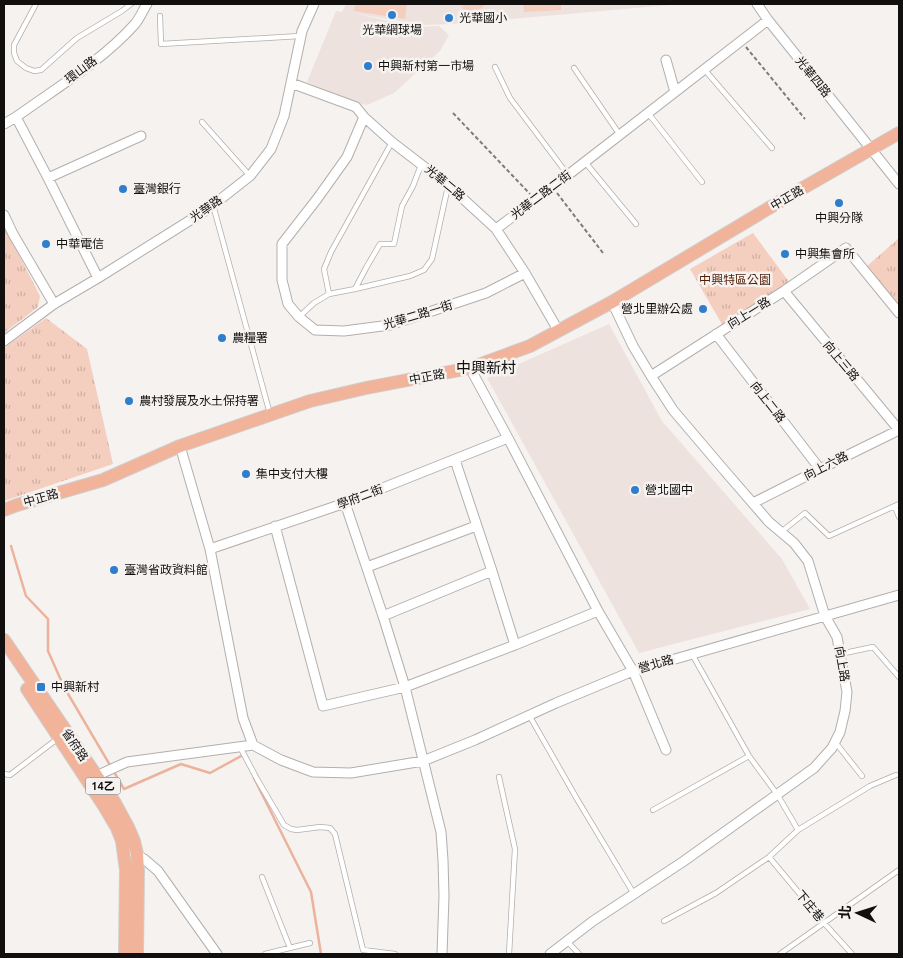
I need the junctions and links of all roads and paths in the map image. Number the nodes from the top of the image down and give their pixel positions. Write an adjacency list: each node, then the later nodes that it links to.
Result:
1 (36, 4): 2 (lane)
2 (131, 4)
3 (147, 4): 18 (street, 環山路)
4 (314, 4): 8 (street, 光華路)
5 (757, 4): 7 (street, 光華四路)
6 (160, 16): 8 (lane)
7 (768, 20): 9 (street, 光華二路二街); 28 (street, 光華四路)
8 (300, 36): 14 (street, 光華路)
9 (741, 41): 13 (street, 光華二路二街); 20 (path)
10 (666, 60): 15 (street)
11 (495, 67): 31 (lane)
12 (574, 68): 24 (lane)
13 (704, 69): 15 (street, 光華二路二街); 27 (lane)
14 (291, 83): 19 (street, 光華二路); 32 (street, 光華路)
15 (675, 92): 17 (street, 光華二路二街)
16 (453, 113): 38 (path)
17 (648, 113): 24 (street, 光華二路二街); 34 (lane)
18 (16, 117): 22 (street, 環山路); 33 (street)
19 (364, 117): 26 (street, 光華二路); 52 (street, 光華二路一街)
20 (805, 119)
21 (202, 122): 32 (lane)
22 (4, 124)
23 (899, 133): 28 (main road, 中正路)
24 (620, 135): 29 (street, 光華二路二街)
25 (141, 136): 33 (street)
26 (392, 142): 30 (street, 光華二路); 48 (lane)
27 (772, 148)
28 (870, 149): 36 (street, 光華四路); 49 (main road, 中正路)
29 (585, 162): 31 (street, 光華二路二街); 41 (lane)
30 (421, 163): 35 (street, 光華二路); 46 (lane)
31 (568, 175): 37 (street, 光華二路二街)
32 (250, 176): 39 (street, 光華路)
33 (48, 178): 45 (street)
34 (702, 182)
35 (448, 184): 42 (street, 光華二路); 46 (lane)
36 (899, 184)
37 (552, 187): 38 (street, 光華二路二街); 43 (path)
38 (535, 200): 42 (street, 光華二路二街)
39 (213, 205): 45 (street, 光華路); 58 (lane)
40 (4, 215): 50 (street)
41 (636, 224)
42 (496, 229): 44 (street, 光華二路)
43 (603, 253)
44 (525, 273): 52 (street, 光華二路一街); 53 (street, 光華二路)
45 (98, 278): 50 (street, 光華路)
46 (355, 289): 48 (lane)
47 (784, 291): 51 (street, 向上一路); 54 (street, 向上一路); 59 (street, 向上三路)
48 (329, 294): 52 (lane)
49 (612, 302): 53 (main road, 中正路); 57 (street, 向上路)
50 (54, 304): 55 (street, 光華路)
51 (899, 313)
52 (300, 317)
53 (558, 330): 56 (main road, 中正路)
54 (716, 334): 57 (street, 向上一路); 63 (street, 向上二路)
55 (4, 341)
56 (470, 368): 58 (main road, 中正路); 60 (street)
57 (650, 376): 65 (street, 向上路)
58 (271, 415): 61 (main road, 中正路)
59 (899, 430): 63 (street, 向上六路)
60 (508, 438): 62 (street, 學府二街); 76 (street)
61 (180, 446): 67 (main road, 中正路); 72 (street)
62 (455, 460): 64 (street, 學府二街); 70 (street)
63 (820, 469): 65 (street, 向上六路)
64 (345, 503): 69 (street, 學府二街); 73 (street)
65 (753, 503): 71 (street, 向上路)
66 (897, 506): 68 (lane); 71 (lane)
67 (4, 510)
68 (899, 517)
69 (275, 526): 72 (street, 學府二街); 86 (street)
70 (476, 526): 73 (street); 74 (street)
71 (781, 532): 78 (street, 向上路)
72 (210, 549): 90 (street)
73 (367, 567): 77 (street)
74 (492, 571): 77 (street); 80 (street)
75 (899, 595): 78 (street, 營北路)
76 (598, 611): 80 (street); 84 (street)
77 (383, 616): 86 (street)
78 (825, 616): 82 (street, 營北路); 83 (street, 向上路)
79 (4, 640): 88 (main road, 省府路 / 14乙)
80 (515, 645): 86 (street)
81 (4, 653): 88 (main road, 省府路 / 14乙)
82 (692, 654): 84 (street, 營北路); 93 (lane)
83 (840, 654): 85 (lane); 89 (street, 向上路)
84 (633, 671): 87 (street, 營北路); 92 (street)
85 (899, 677)
86 (405, 687): 94 (street)
87 (530, 715): 94 (street, 營北路); 107 (lane)
88 (62, 735): 95 (lane); 97 (main road, 省府路 / 14乙); 103 (main road, 省府路 / 14乙)
89 (835, 742): 98 (lane); 100 (street, 向上路)
90 (253, 745): 91 (street); 94 (street, 營北路)
91 (240, 746): 97 (street); 117 (lane)
92 (666, 750)
93 (749, 756): 100 (lane); 101 (lane)
94 (423, 761): 118 (street)
95 (4, 774)
96 (896, 775): 102 (lane)
97 (96, 776): 103 (main road, 省府路 / 14乙)
98 (862, 776)
99 (498, 777): 119 (lane)
100 (777, 794): 102 (lane); 107 (street, 向上路)
101 (653, 810)
102 (798, 830): 104 (lane)
103 (130, 854): 113 (main road, 省府路 / 14乙); 114 (main road, 省府路 / 14乙); 115 (street)
104 (769, 857): 108 (lane); 109 (lane, 下庄巷)
105 (899, 870): 109 (lane)
106 (262, 877): 112 (lane)
107 (634, 894): 110 (street, 向上路)
108 (664, 921)
109 (824, 923): 122 (lane); 123 (lane, 下庄巷)
110 (567, 941): 120 (street, 向上路); 121 (lane)
111 (310, 942): 112 (lane)
112 (290, 948): 116 (lane)
113 (125, 954)
114 (137, 954)
115 (217, 954)
116 (265, 954)
117 (395, 954)
118 (442, 954)
119 (509, 954)
120 (550, 954)
121 (579, 954)
122 (780, 954)
123 (852, 954)

